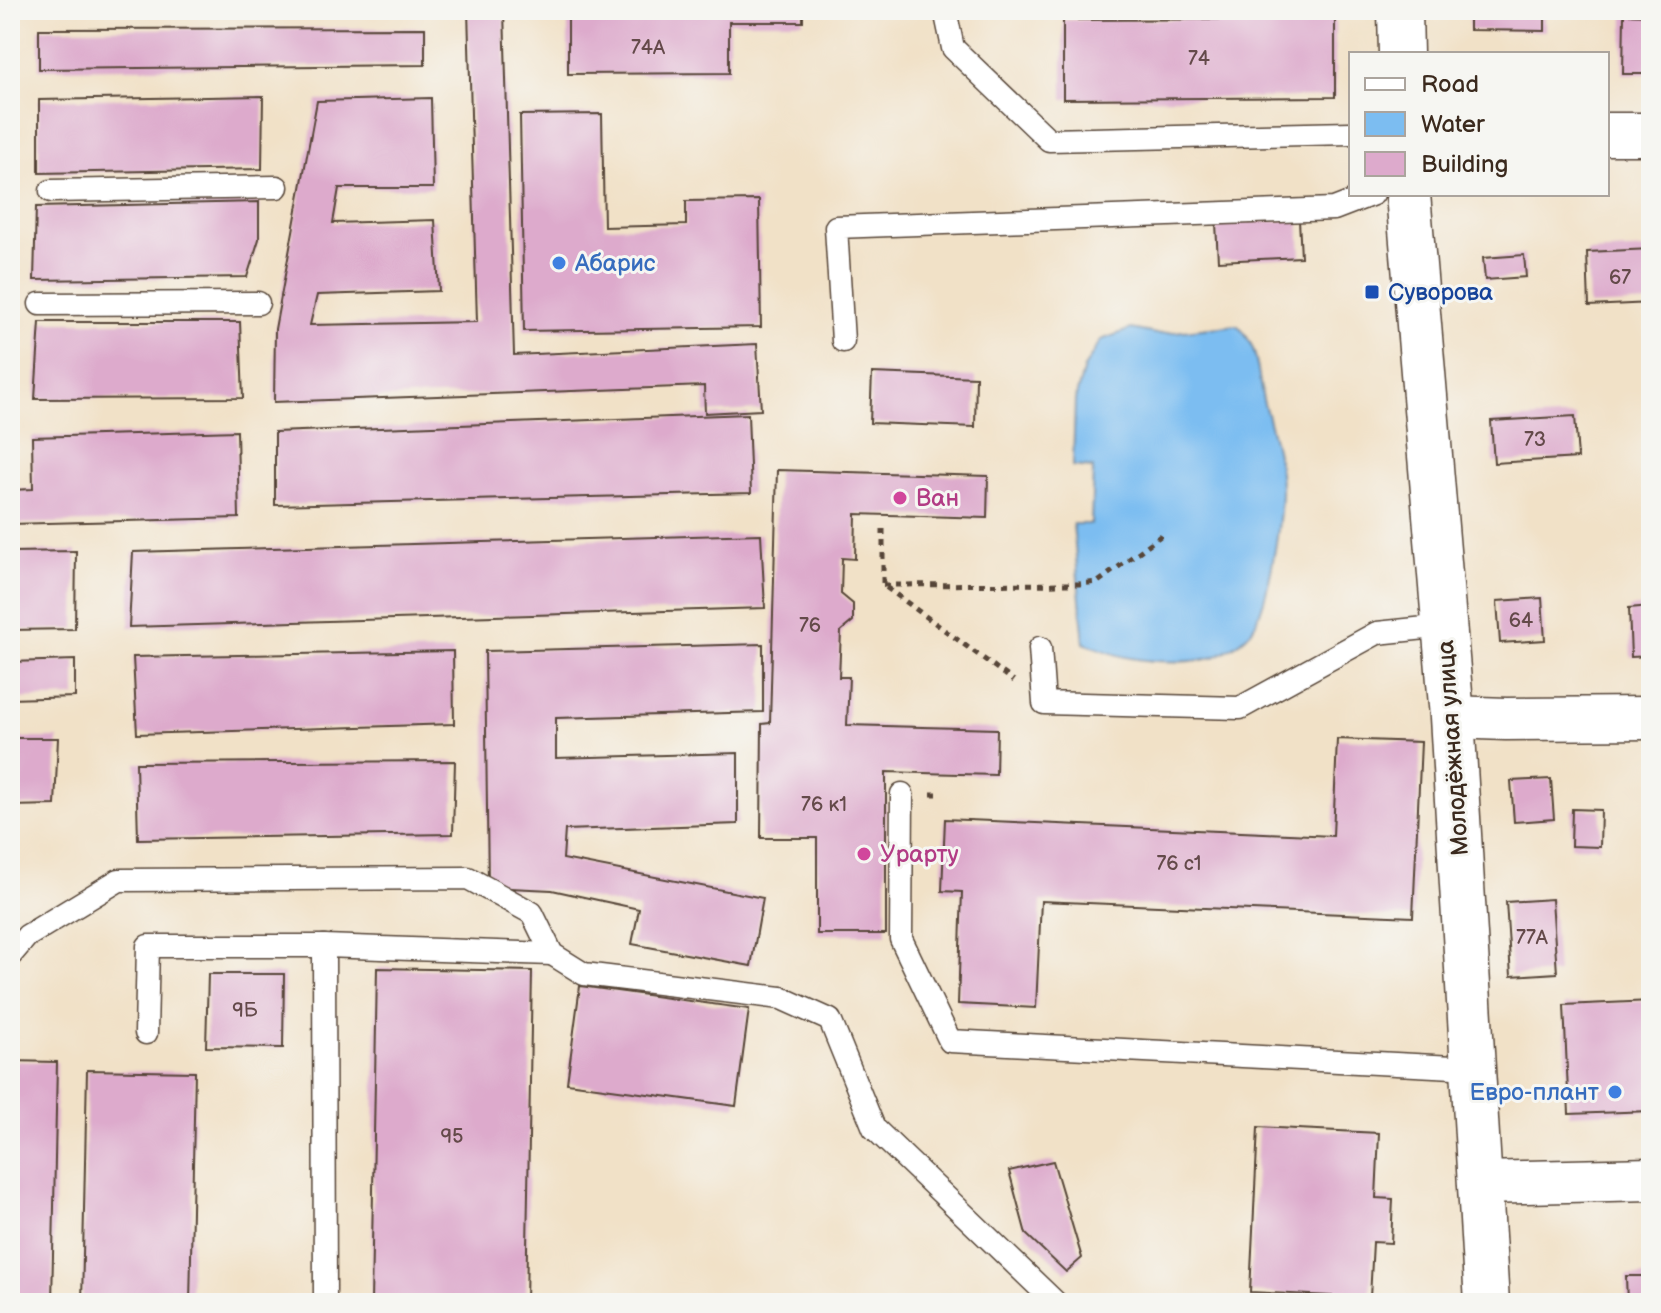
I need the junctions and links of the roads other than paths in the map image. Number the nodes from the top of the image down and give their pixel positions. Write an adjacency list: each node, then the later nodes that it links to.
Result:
1 (945, 10): 4 (lane)
2 (1400, 10): 3 (street)
3 (1401, 52)
4 (1349, 133)
5 (1609, 134): 6 (street)
6 (1651, 134)
7 (277, 187): 8 (lane)
8 (51, 191)
9 (1368, 196): 13 (lane)
10 (1408, 196): 14 (street, Молодёжная улица)
11 (258, 303): 12 (lane)
12 (40, 304)
13 (843, 341)
14 (1445, 626): 15 (lane); 16 (street, Молодёжная улица)
15 (1040, 648)
16 (1452, 717): 17 (street); 23 (street, Молодёжная улица)
17 (1651, 718)
18 (902, 794): 23 (lane)
19 (324, 946): 20 (lane); 22 (lane); 26 (lane)
20 (552, 954): 21 (lane); 27 (lane)
21 (10, 956)
22 (146, 1033)
23 (1473, 1068): 25 (street, Молодёжная улица)
24 (1651, 1179): 25 (street)
25 (1481, 1183): 28 (street, Молодёжная улица)
26 (325, 1303)
27 (1056, 1303)
28 (1487, 1303)

